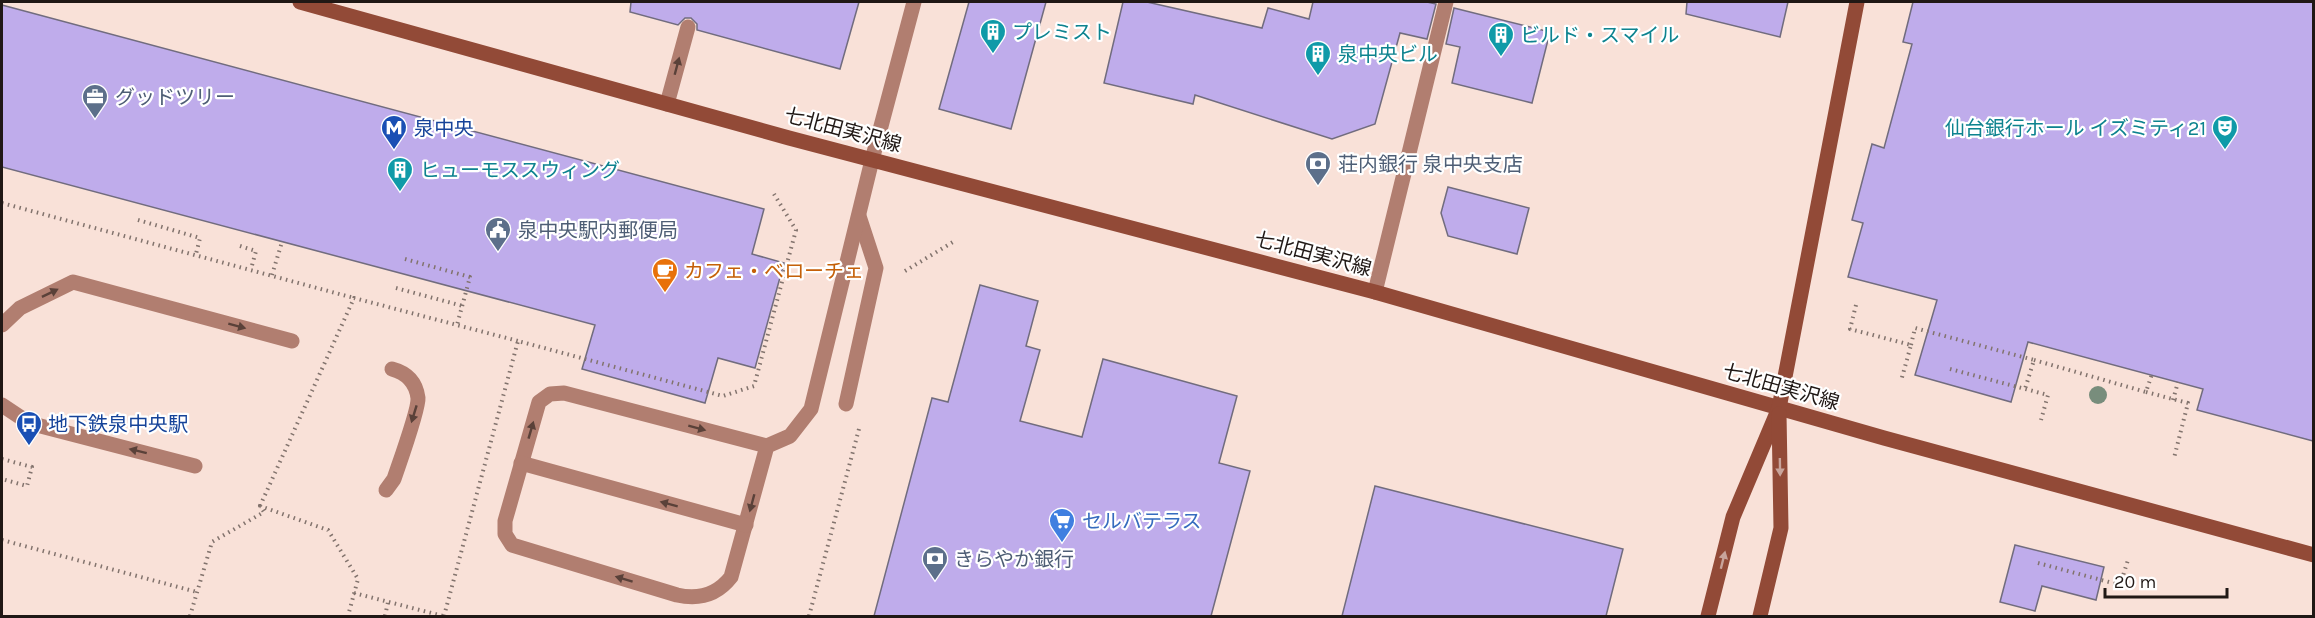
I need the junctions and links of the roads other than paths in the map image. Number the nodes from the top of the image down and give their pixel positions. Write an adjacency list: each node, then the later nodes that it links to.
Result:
1 (300, 2): 6 (street, 七北田実沢線)
2 (914, 2): 7 (street)
3 (1446, 2): 9 (street)
4 (1857, 2): 15 (street)
5 (688, 27): 6 (street, one-way to 5)
6 (667, 104): 7 (street, 七北田実沢線)
7 (872, 160): 8 (street); 9 (street, 七北田実沢線)
8 (859, 216): 13 (street); 16 (street)
9 (1376, 292): 15 (street, 七北田実沢線)
10 (2, 325): 11 (street, one-way to 11)
11 (291, 341)
12 (392, 369): 19 (street, one-way to 19)
13 (846, 404)
14 (2, 405): 18 (street, one-way to 14)
15 (1779, 408): 21 (street, 七北田実沢線); 22 (street, one-way to 15); 23 (street, one-way to 23)
16 (767, 446): 17 (street, one-way to 16); 20 (street, one-way to 20)
17 (521, 463): 20 (street, one-way to 17); 20 (street, one-way to 17)
18 (195, 466)
19 (386, 490)
20 (746, 525)
21 (2313, 555)
22 (1708, 616)
23 (1760, 616)

